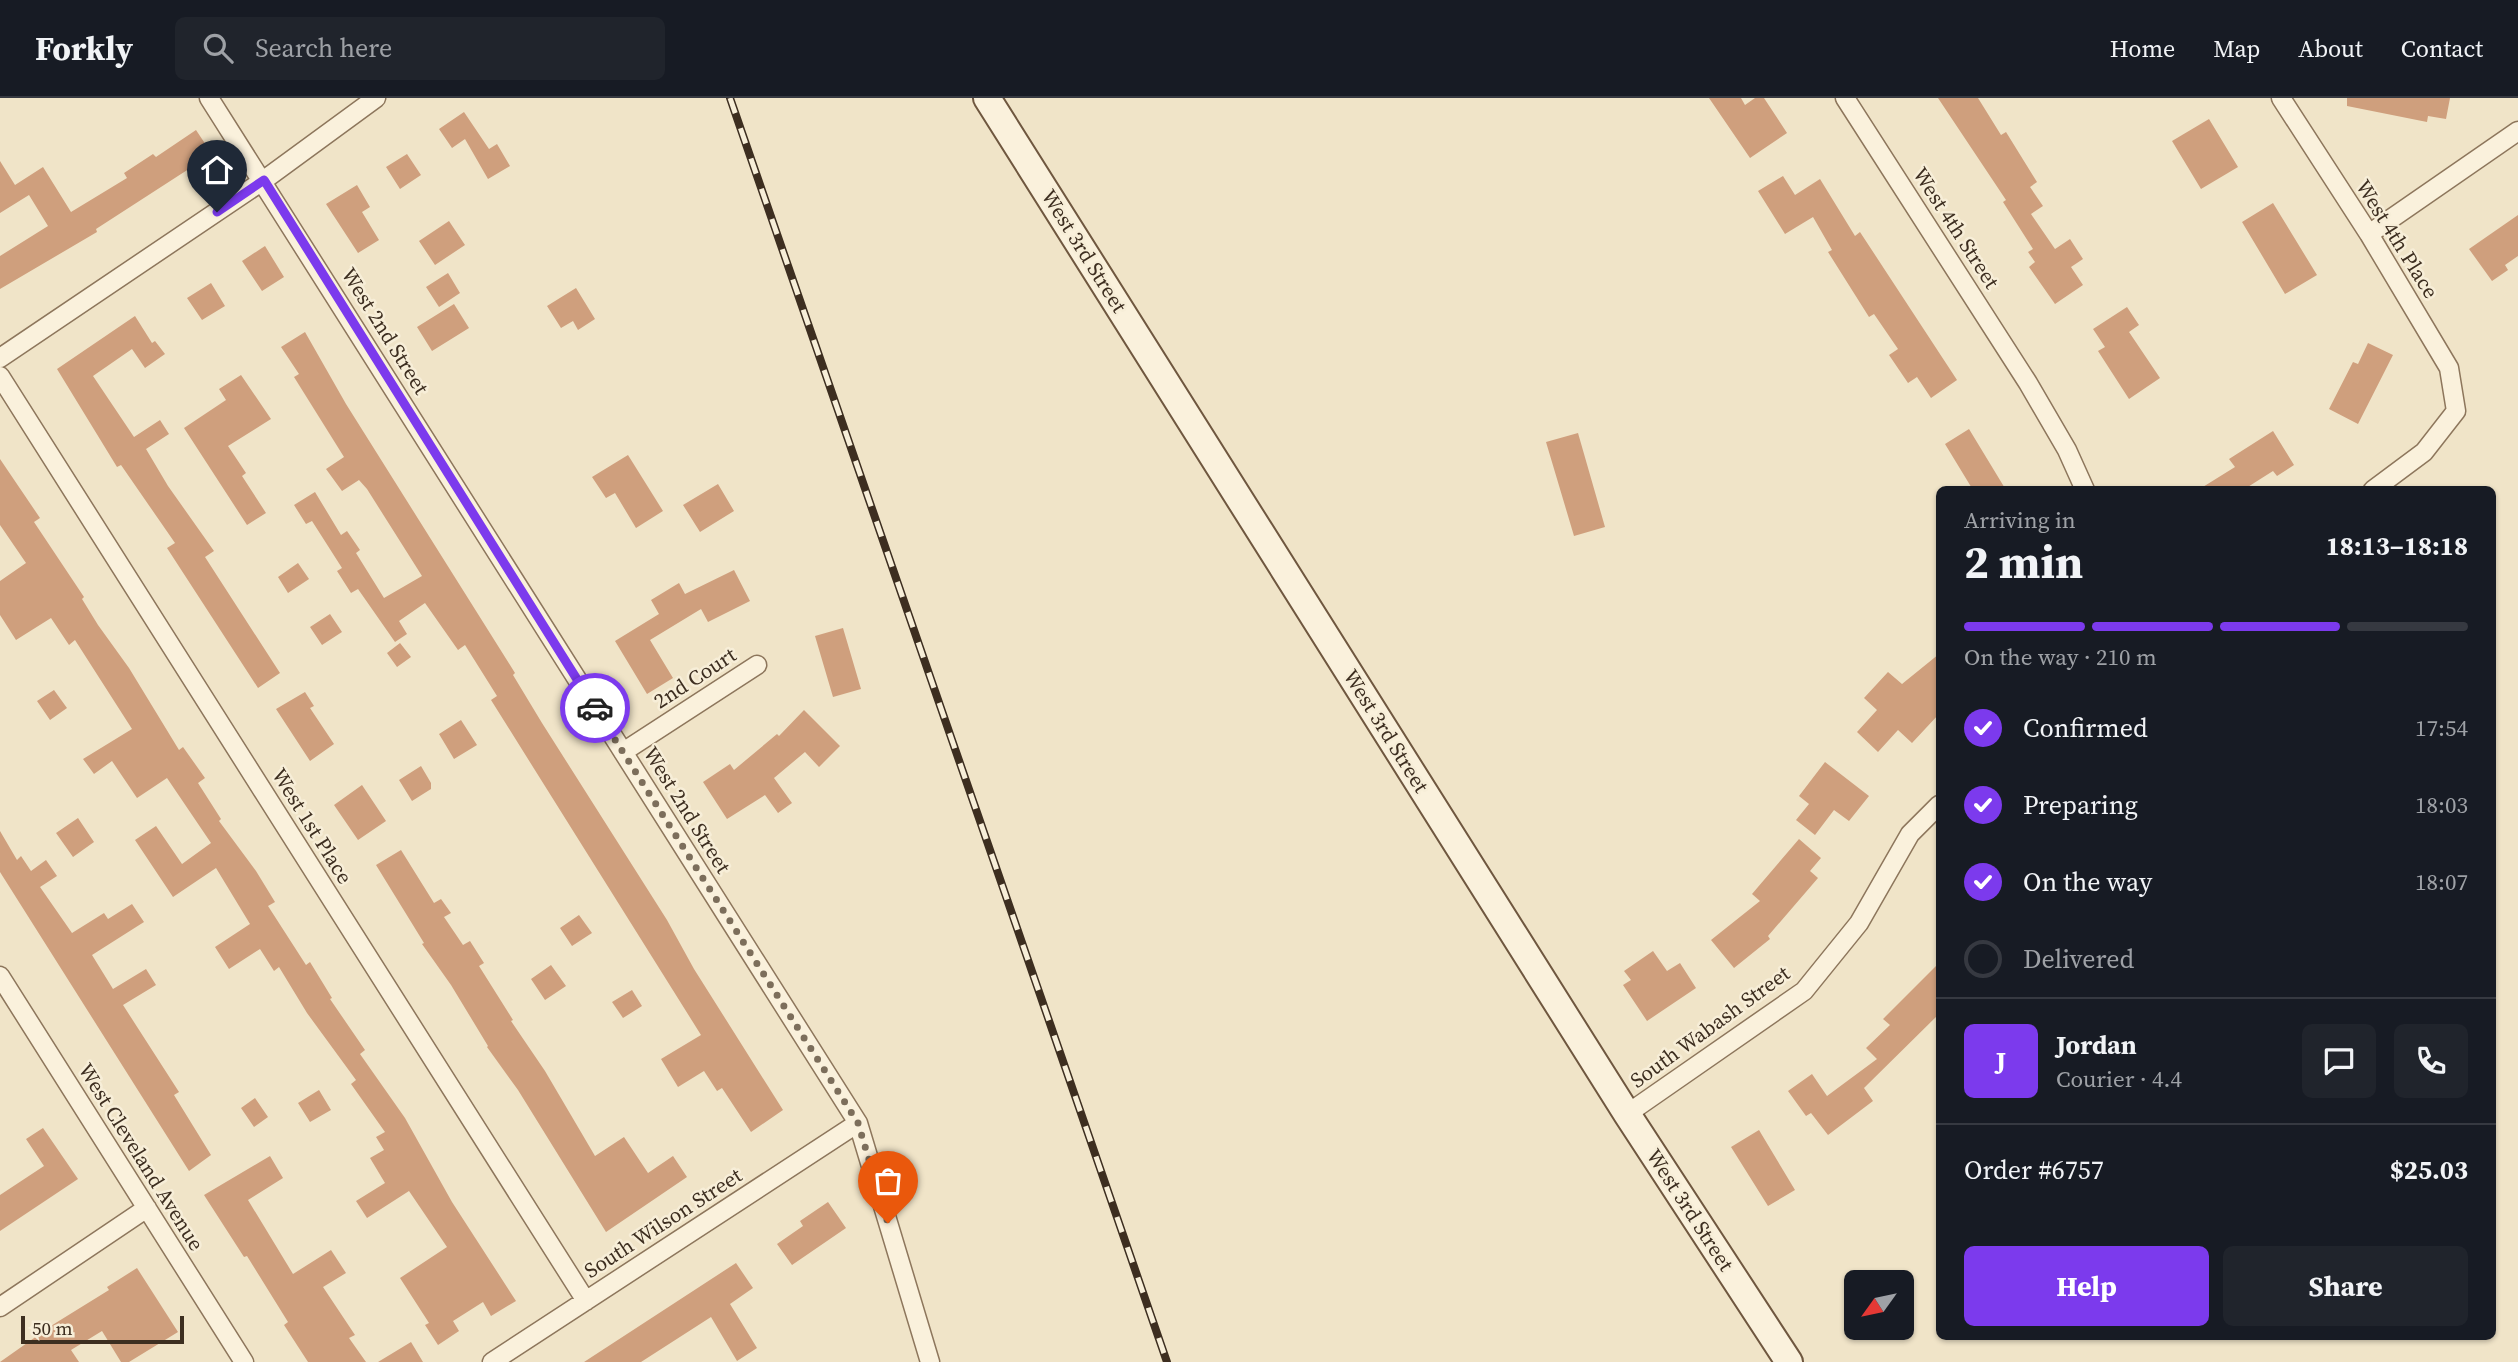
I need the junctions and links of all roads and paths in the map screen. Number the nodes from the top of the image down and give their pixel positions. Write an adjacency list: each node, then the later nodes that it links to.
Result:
1 (209, 98): 7 (street, West 2nd Street)
2 (376, 98): 7 (street)
3 (987, 98): 17 (street, West 3rd Street)
4 (1845, 98): 11 (street, West 4th Street)
5 (2281, 98): 8 (street, West 4th Place)
6 (2518, 131): 8 (street)
7 (264, 180): 9 (street); 14 (street, West 2nd Street)
8 (2369, 234): 12 (street, West 4th Place)
9 (0, 358)
10 (0, 376): 20 (street, West 1st Place)
11 (2083, 486)
12 (2378, 486)
13 (757, 665): 14 (street, 2nd Court)
14 (622, 752): 18 (street, West 2nd Street)
15 (1936, 808): 17 (street, South Wabash Street)
16 (0, 976): 19 (street, West Cleveland Avenue)
17 (1627, 1114): 25 (street, West 3rd Street)
18 (858, 1123): 20 (street, South Wilson Street); 24 (street, West 2nd Street)
19 (147, 1208): 21 (street); 22 (street, West Cleveland Avenue)
20 (586, 1301): 23 (street, South Wilson Street)
21 (0, 1307)
22 (244, 1362)
23 (492, 1362)
24 (930, 1362)
25 (1789, 1362)

